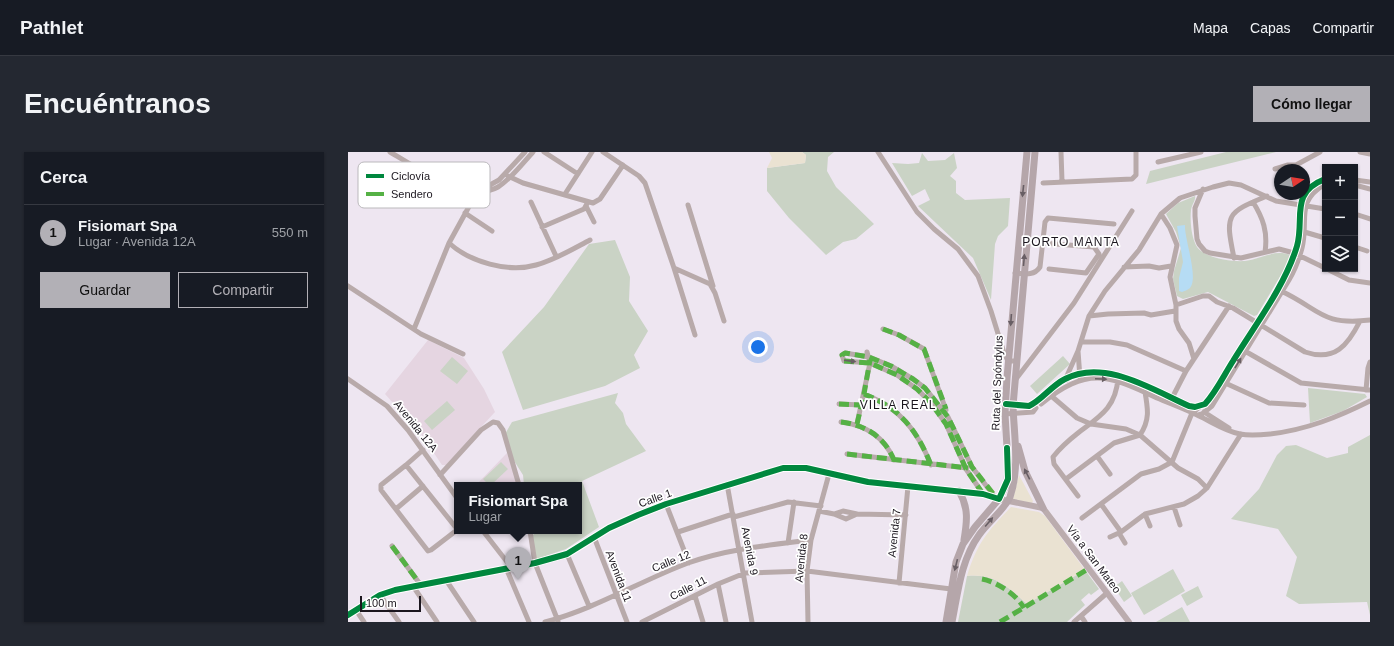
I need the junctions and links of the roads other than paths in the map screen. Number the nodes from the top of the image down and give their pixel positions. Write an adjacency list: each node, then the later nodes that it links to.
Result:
1 (390, 152): 16 (street)
2 (524, 152): 21 (street)
3 (532, 152): 21 (street)
4 (544, 152): 20 (street)
5 (592, 152): 20 (street)
6 (603, 152): 19 (street)
7 (878, 152): 93 (street)
8 (1027, 152): 70 (highway, Ruta del Spóndylus, one-way to 70)
9 (1035, 152): 71 (highway, Ruta del Spóndylus, one-way to 9)
10 (1061, 152): 24 (street)
11 (1136, 152): 24 (street)
12 (1201, 152): 17 (street)
13 (1320, 152): 18 (street)
14 (1360, 152): 15 (street)
15 (1370, 154)
16 (408, 162)
17 (1158, 162)
18 (1302, 164)
19 (622, 165): 38 (street); 67 (street)
20 (578, 174): 34 (street)
21 (508, 176): 32 (street); 34 (street)
22 (1322, 180): 27 (street)
23 (1358, 180): 25 (street)
24 (1062, 181): 26 (street)
25 (1370, 182)
26 (1043, 183)
27 (1311, 185): 33 (street); 40 (street)
28 (1322, 186): 33 (street)
29 (1358, 186): 30 (street)
30 (1370, 188)
31 (1203, 189): 35 (street); 45 (street); 63 (street)
32 (490, 190)
33 (1312, 193): 40 (street)
34 (565, 194): 38 (street)
35 (1267, 196): 37 (street); 40 (street)
36 (531, 202): 50 (street)
37 (1253, 202): 60 (street); 63 (street)
38 (587, 204): 48 (street); 50 (street)
39 (688, 205): 74 (street)
40 (1302, 206): 42 (street); 51 (street); 53 (street)
41 (468, 208): 44 (street)
42 (1322, 209)
43 (1132, 211): 101 (street)
44 (465, 213): 52 (street); 56 (street)
45 (1161, 214): 64 (street); 66 (street)
46 (1358, 215): 47 (street)
47 (1370, 219)
48 (594, 222)
49 (1114, 224): 57 (street)
50 (542, 227): 62 (street)
51 (1298, 230): 53 (street); 61 (street)
52 (492, 231)
53 (1304, 232): 54 (street); 61 (street)
54 (1322, 237)
55 (590, 240): 62 (street)
56 (449, 243): 62 (street); 85 (street)
57 (1043, 243): 68 (street); 71 (street)
58 (1358, 248): 59 (street)
59 (1367, 251)
60 (1265, 252): 61 (street); 63 (street)
61 (1297, 255): 65 (street); 75 (street); 76 (street)
62 (556, 256)
63 (1234, 258)
64 (1171, 266): 66 (street); 77 (street)
65 (1322, 266)
66 (1124, 267): 80 (street)
67 (674, 268): 74 (street); 87 (street)
68 (1049, 269)
69 (1334, 272): 72 (street)
70 (1015, 273): 71 (street); 93 (highway, Ruta del Spóndylus, one-way to 93)
71 (1023, 274): 94 (highway, Ruta del Spóndylus)
72 (1370, 283)
73 (348, 286): 85 (street)
74 (714, 289): 82 (street)
75 (1277, 290): 76 (street); 84 (street)
76 (1283, 291): 83 (street); 84 (street)
77 (1176, 305): 78 (street); 79 (street)
78 (1229, 306): 84 (street); 92 (street)
79 (1175, 311): 80 (street); 92 (street)
80 (1089, 316): 88 (street)
81 (1370, 320): 83 (street)
82 (724, 321)
83 (1360, 321): 84 (street)
84 (1259, 323): 90 (street)
85 (414, 329): 91 (street)
86 (883, 329): 123 (street)
87 (695, 335)
88 (1080, 342): 89 (street); 96 (street)
89 (1078, 350): 97 (street); 98 (street)
90 (1243, 350): 103 (street); 106 (street)
91 (464, 354)
92 (1194, 359): 96 (street)
93 (1008, 361): 94 (street); 112 (highway, Ruta del Spóndylus)
94 (1016, 361): 101 (highway, Ruta del Spóndylus)
95 (1370, 362): 106 (street)
96 (1186, 371): 109 (street)
97 (1078, 375): 98 (street); 99 (street); 102 (street)
98 (1066, 378): 104 (street); 108 (street)
99 (1118, 378): 102 (street, one-way to 99); 105 (street); 126 (street)
100 (348, 379): 132 (street, Avenida 12A)
101 (1015, 379): 115 (highway, Ruta del Spóndylus)
102 (1081, 381): 104 (street)
103 (1223, 382): 114 (street); 117 (street); 118 (street)
104 (1069, 385): 108 (street)
105 (1146, 390): 109 (street); 129 (street)
106 (1368, 390)
107 (864, 394): 113 (street); 123 (street); 137 (street)
108 (1049, 394): 116 (street); 126 (street)
109 (1171, 401): 117 (street); 121 (street)
110 (1370, 401): 128 (street)
111 (839, 404): 113 (street)
112 (1006, 404): 115 (street); 119 (highway, Ruta del Spóndylus)
113 (861, 405): 125 (street)
114 (1304, 405)
115 (1013, 406): 116 (street); 120 (highway, Ruta del Spóndylus)
116 (1036, 406): 120 (street)
117 (1201, 406): 118 (street); 121 (street)
118 (1205, 412): 122 (street); 127 (street)
119 (1005, 414): 120 (street); 154 (highway, Ruta del Spóndylus)
120 (1014, 414): 130 (highway, Ruta del Spóndylus)
121 (1192, 414): 122 (street); 136 (street)
122 (1198, 415): 127 (street)
123 (948, 421): 131 (street)
124 (840, 422): 125 (street)
125 (857, 424): 135 (street)
126 (1091, 424): 129 (street); 144 (street)
127 (1232, 432): 128 (street)
128 (1241, 434): 149 (street)
129 (1140, 435): 134 (street); 136 (street)
130 (1016, 438): 155 (highway, Ruta del Spóndylus); 160 (highway, one-way to 130)
131 (959, 445): 139 (street); 140 (street)
132 (423, 450): 138 (street); 143 (street, Avenida 12A)
133 (847, 454): 135 (street)
134 (1097, 456): 142 (street); 144 (street)
135 (894, 460): 137 (street)
136 (1172, 462): 149 (street); 158 (street)
137 (931, 464): 140 (street)
138 (406, 465): 147 (street); 161 (street)
139 (972, 467): 140 (street); 154 (street)
140 (966, 469): 152 (street)
141 (829, 474): 146 (street, Calle 1); 148 (street, Calle 1); 162 (street, Avenida 8)
142 (1110, 474)
143 (440, 475): 145 (street); 151 (street, Avenida 12A)
144 (1066, 479): 153 (street)
145 (519, 482)
146 (727, 484): 157 (street, Calle 1); 165 (street, Avenida 9)
147 (423, 486): 161 (street); 167 (street)
148 (908, 486): 150 (street, Calle 1); 164 (street, Avenida 7)
149 (1207, 488): 159 (street)
150 (959, 491): 152 (street, Calle 1); 180 (highway)
151 (454, 494)
152 (983, 494): 154 (street, Calle 1)
153 (1078, 496)
154 (997, 497): 155 (main road); 180 (highway, Ruta del Spóndylus)
155 (1008, 501): 160 (main road); 217 (highway, Ruta del Spóndylus, one-way to 155)
156 (794, 502): 162 (street); 165 (street); 179 (street)
157 (666, 504): 171 (street); 175 (street, Calle 1)
158 (1101, 504): 166 (street); 172 (street)
159 (1174, 507): 163 (street); 168 (street)
160 (1043, 508): 195 (main road, Vía a San Mateo)
161 (396, 509): 170 (street)
162 (820, 509): 164 (street); 177 (street, Avenida 8)
163 (1145, 514): 169 (street); 172 (street)
164 (906, 515): 190 (street, Avenida 7)
165 (734, 516): 171 (street); 182 (street, Avenida 9)
166 (1082, 518)
167 (454, 525)
168 (1180, 525)
169 (1150, 526)
170 (454, 531)
171 (678, 532): 185 (street)
172 (1120, 532): 176 (street); 178 (street)
173 (485, 534): 186 (street)
174 (530, 534): 184 (street)
175 (594, 537): 183 (street, Calle 1); 197 (street, Avenida 11)
176 (1110, 537)
177 (811, 540): 179 (street, Calle 12); 187 (street, Avenida 8)
178 (1125, 542)
179 (788, 543): 182 (street, Calle 12)
180 (963, 544): 194 (highway, Ruta del Spóndylus, one-way to 194)
181 (392, 546): 191 (street)
182 (740, 550): 185 (street, Calle 12); 188 (street, Avenida 9)
183 (567, 554): 184 (street, Calle 1); 199 (street)
184 (535, 563): 186 (street, Calle 1); 203 (street)
185 (689, 563): 197 (street, Calle 12)
186 (509, 568): 189 (street, Calle 1); 208 (street)
187 (807, 571): 188 (street); 190 (street); 215 (street, Avenida 8)
188 (745, 573): 192 (street, Calle 11); 214 (street, Avenida 9)
189 (446, 580): 191 (street, Calle 1); 207 (street)
190 (899, 583): 194 (street)
191 (420, 584): 193 (street, Calle 1)
192 (718, 584): 198 (street, Calle 11); 213 (street)
193 (413, 586): 196 (street, Calle 1); 206 (street)
194 (951, 589): 216 (highway, Ruta del Spóndylus)
195 (1107, 593): 202 (street); 220 (main road, Vía a San Mateo)
196 (380, 595): 200 (street, Calle 1); 205 (street)
197 (616, 595): 199 (street, Calle 12); 210 (street, Avenida 11)
198 (695, 596): 211 (street, Calle 11); 212 (street)
199 (589, 606): 203 (street, Calle 12)
200 (356, 610): 201 (street, Calle 1); 204 (street)
201 (348, 615)
202 (1081, 616): 218 (street); 219 (street)
203 (558, 620): 209 (street, Calle 12)
204 (364, 622)
205 (399, 622)
206 (437, 622)
207 (474, 622)
208 (529, 622)
209 (545, 622)
210 (627, 622)
211 (642, 622)
212 (703, 622)
213 (726, 622)
214 (752, 622)
215 (808, 622)
216 (946, 622)
217 (952, 622)
218 (1074, 622)
219 (1085, 622)
220 (1129, 622)

